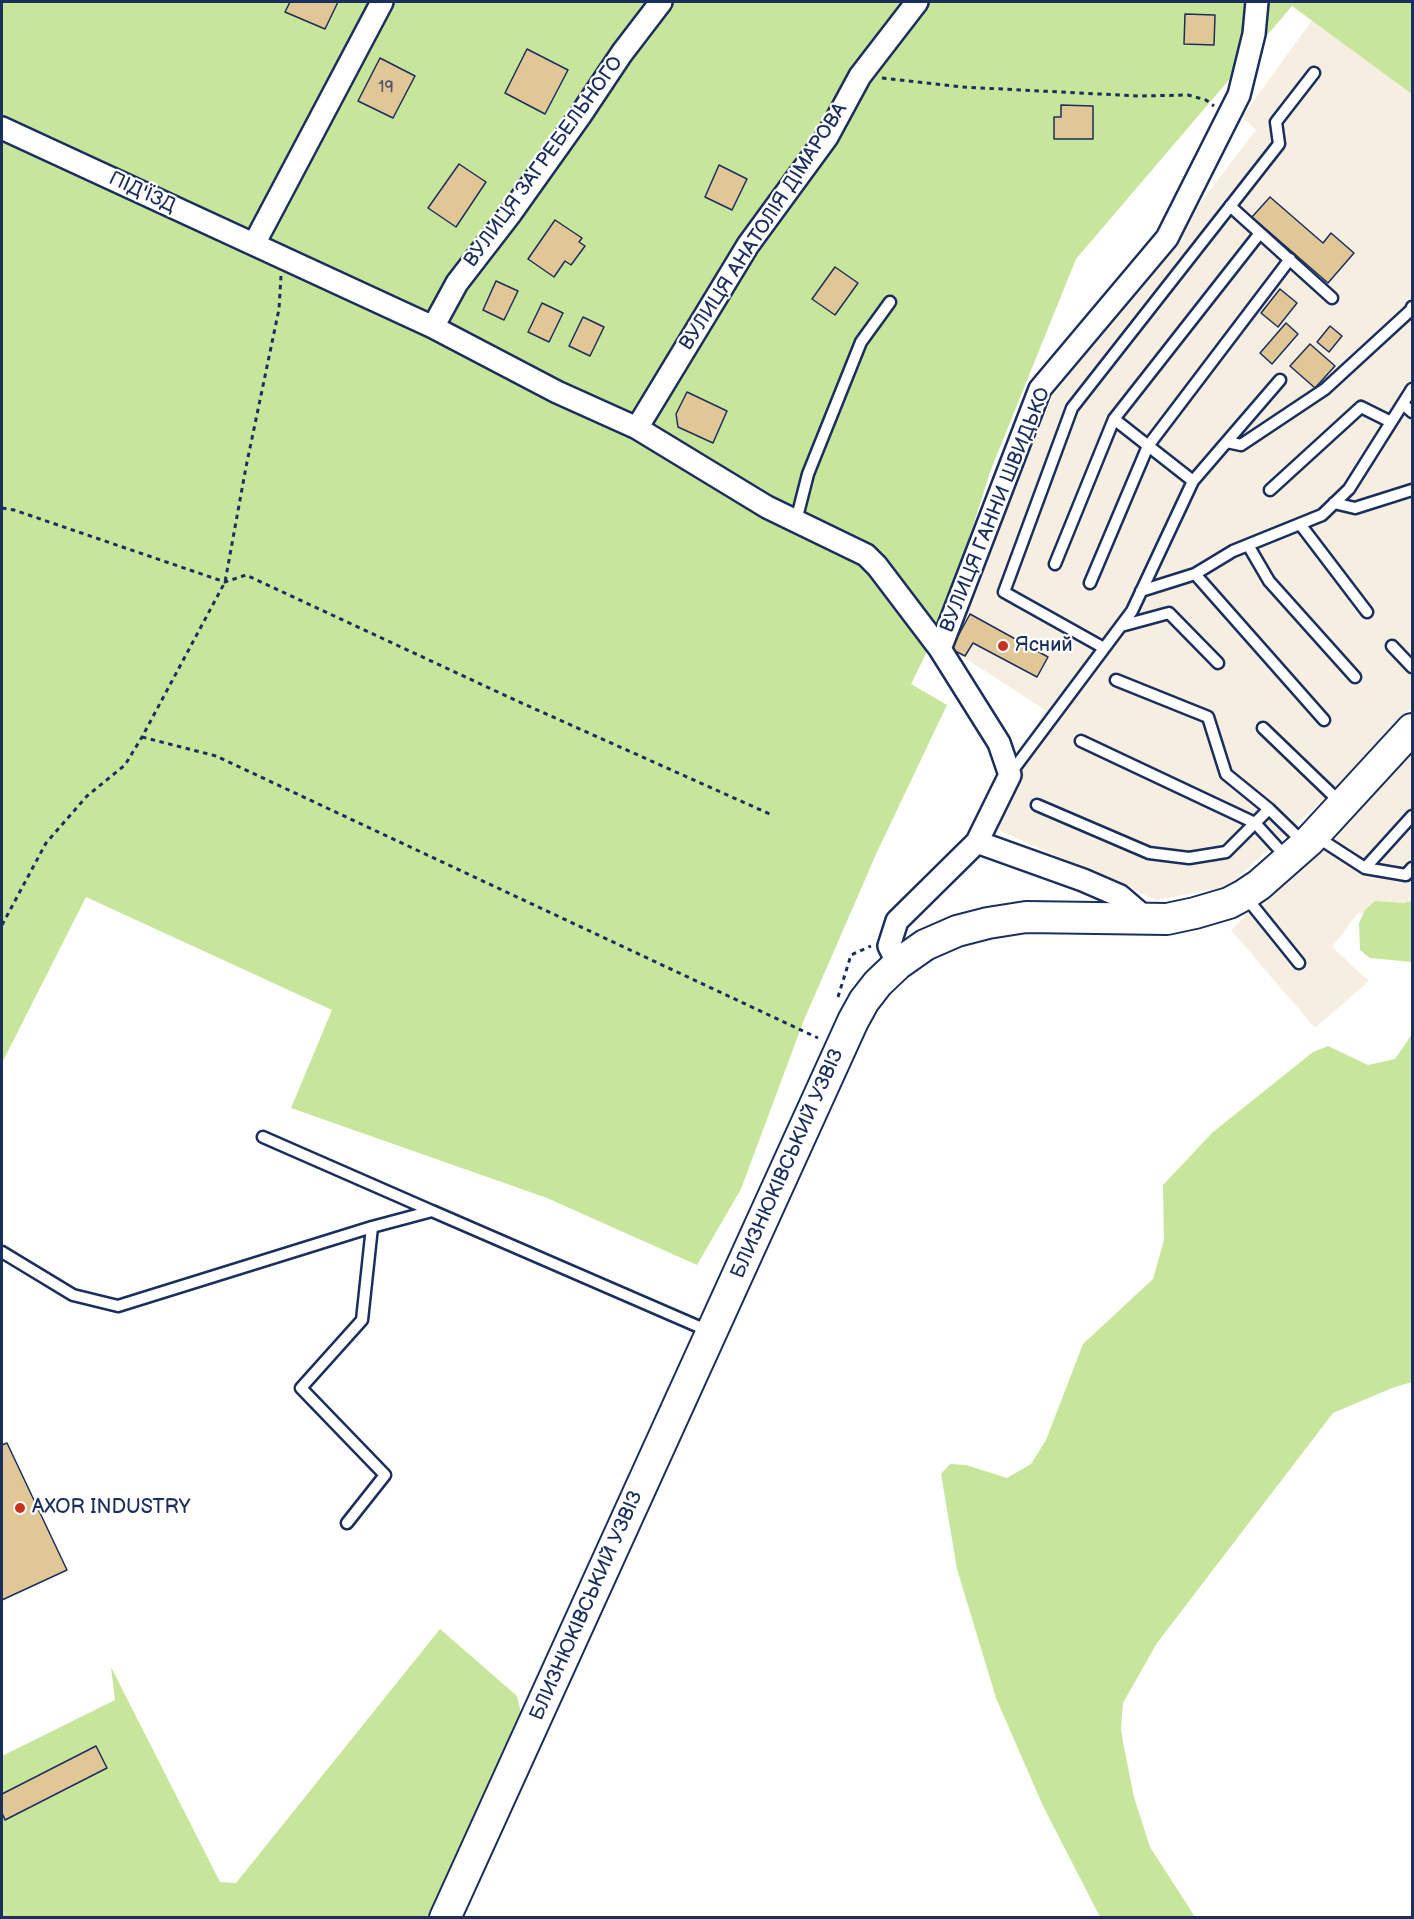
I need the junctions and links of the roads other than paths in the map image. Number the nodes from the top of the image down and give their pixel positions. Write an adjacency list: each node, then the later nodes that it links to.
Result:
1 (382, 2): 9 (street)
2 (660, 2): 14 (street, ВУЛИЦЯ ЗАГРЕБЕЛЬНОГО)
3 (917, 2): 21 (street, ВУЛИЦЯ АНАТОЛІЯ ДІМАРОВА)
4 (1257, 2): 39 (street, ВУЛИЦЯ ГАННИ ШВИДЬКО)
5 (1314, 73): 7 (lane)
6 (2, 128): 9 (street, ПІД'ЇЗД)
7 (1230, 206): 8 (lane); 38 (lane)
8 (1260, 233): 10 (lane); 19 (lane)
9 (254, 244): 14 (street, ПІД'ЇЗД)
10 (1290, 260): 11 (lane); 23 (lane)
11 (1332, 298)
12 (890, 302): 28 (lane)
13 (1413, 307): 22 (lane)
14 (433, 327): 21 (street, ПІД'ЇЗД)
15 (1280, 380): 22 (lane)
16 (1413, 389): 17 (lane)
17 (1403, 404): 18 (lane); 20 (lane)
18 (1413, 412)
19 (1114, 419): 23 (lane); 31 (lane)
20 (1391, 423): 25 (lane); 27 (lane)
21 (637, 428): 28 (street, ПІД'ЇЗД)
22 (1227, 442): 24 (lane)
23 (1148, 446): 24 (lane); 33 (lane)
24 (1193, 481): 34 (lane)
25 (1270, 490)
26 (1413, 490): 27 (lane)
27 (1334, 504): 29 (lane)
28 (796, 521): 39 (street, ПІД'ЇЗД)
29 (1300, 524): 30 (lane); 35 (lane)
30 (1248, 545): 32 (lane); 42 (lane)
31 (1054, 564)
32 (1195, 574): 34 (lane); 44 (lane)
33 (1090, 583)
34 (1141, 591): 36 (lane)
35 (1367, 612)
36 (1121, 626): 38 (lane); 40 (lane)
37 (1392, 646): 41 (lane)
38 (1104, 648): 48 (lane)
39 (940, 650): 48 (street, ПІД'ЇЗД)
40 (1218, 663)
41 (1413, 667)
42 (1355, 677)
43 (1116, 680): 51 (lane)
44 (1324, 720)
45 (1263, 728): 49 (lane)
46 (1413, 729): 49 (street, БЛИЗНЮКІВСЬКИЙ УЗВІЗ)
47 (1082, 741): 53 (lane)
48 (1010, 775): 54 (street)
49 (1342, 804): 55 (street, БЛИЗНЮКІВСЬКИЙ УЗВІЗ)
50 (1037, 805): 53 (lane)
51 (1269, 808): 53 (lane); 55 (lane)
52 (1413, 816): 56 (lane)
53 (1255, 823): 55 (lane)
54 (977, 842): 59 (street); 61 (street)
55 (1302, 846): 56 (lane); 58 (street, БЛИЗНЮКІВСЬКИЙ УЗВІЗ)
56 (1365, 868): 57 (lane)
57 (1413, 868)
58 (1244, 895): 59 (street, БЛИЗНЮКІВСЬКИЙ УЗВІЗ); 60 (lane)
59 (1148, 920): 61 (street, БЛИЗНЮКІВСЬКИЙ УЗВІЗ)
60 (1299, 963)
61 (898, 964): 66 (street, БЛИЗНЮКІВСЬКИЙ УЗВІЗ)
62 (263, 1137): 63 (lane)
63 (432, 1211): 64 (lane); 66 (lane)
64 (372, 1227): 65 (lane); 67 (lane)
65 (2, 1252)
66 (711, 1332): 68 (street, БЛИЗНЮКІВСЬКИЙ УЗВІЗ)
67 (347, 1523)
68 (445, 1917)

